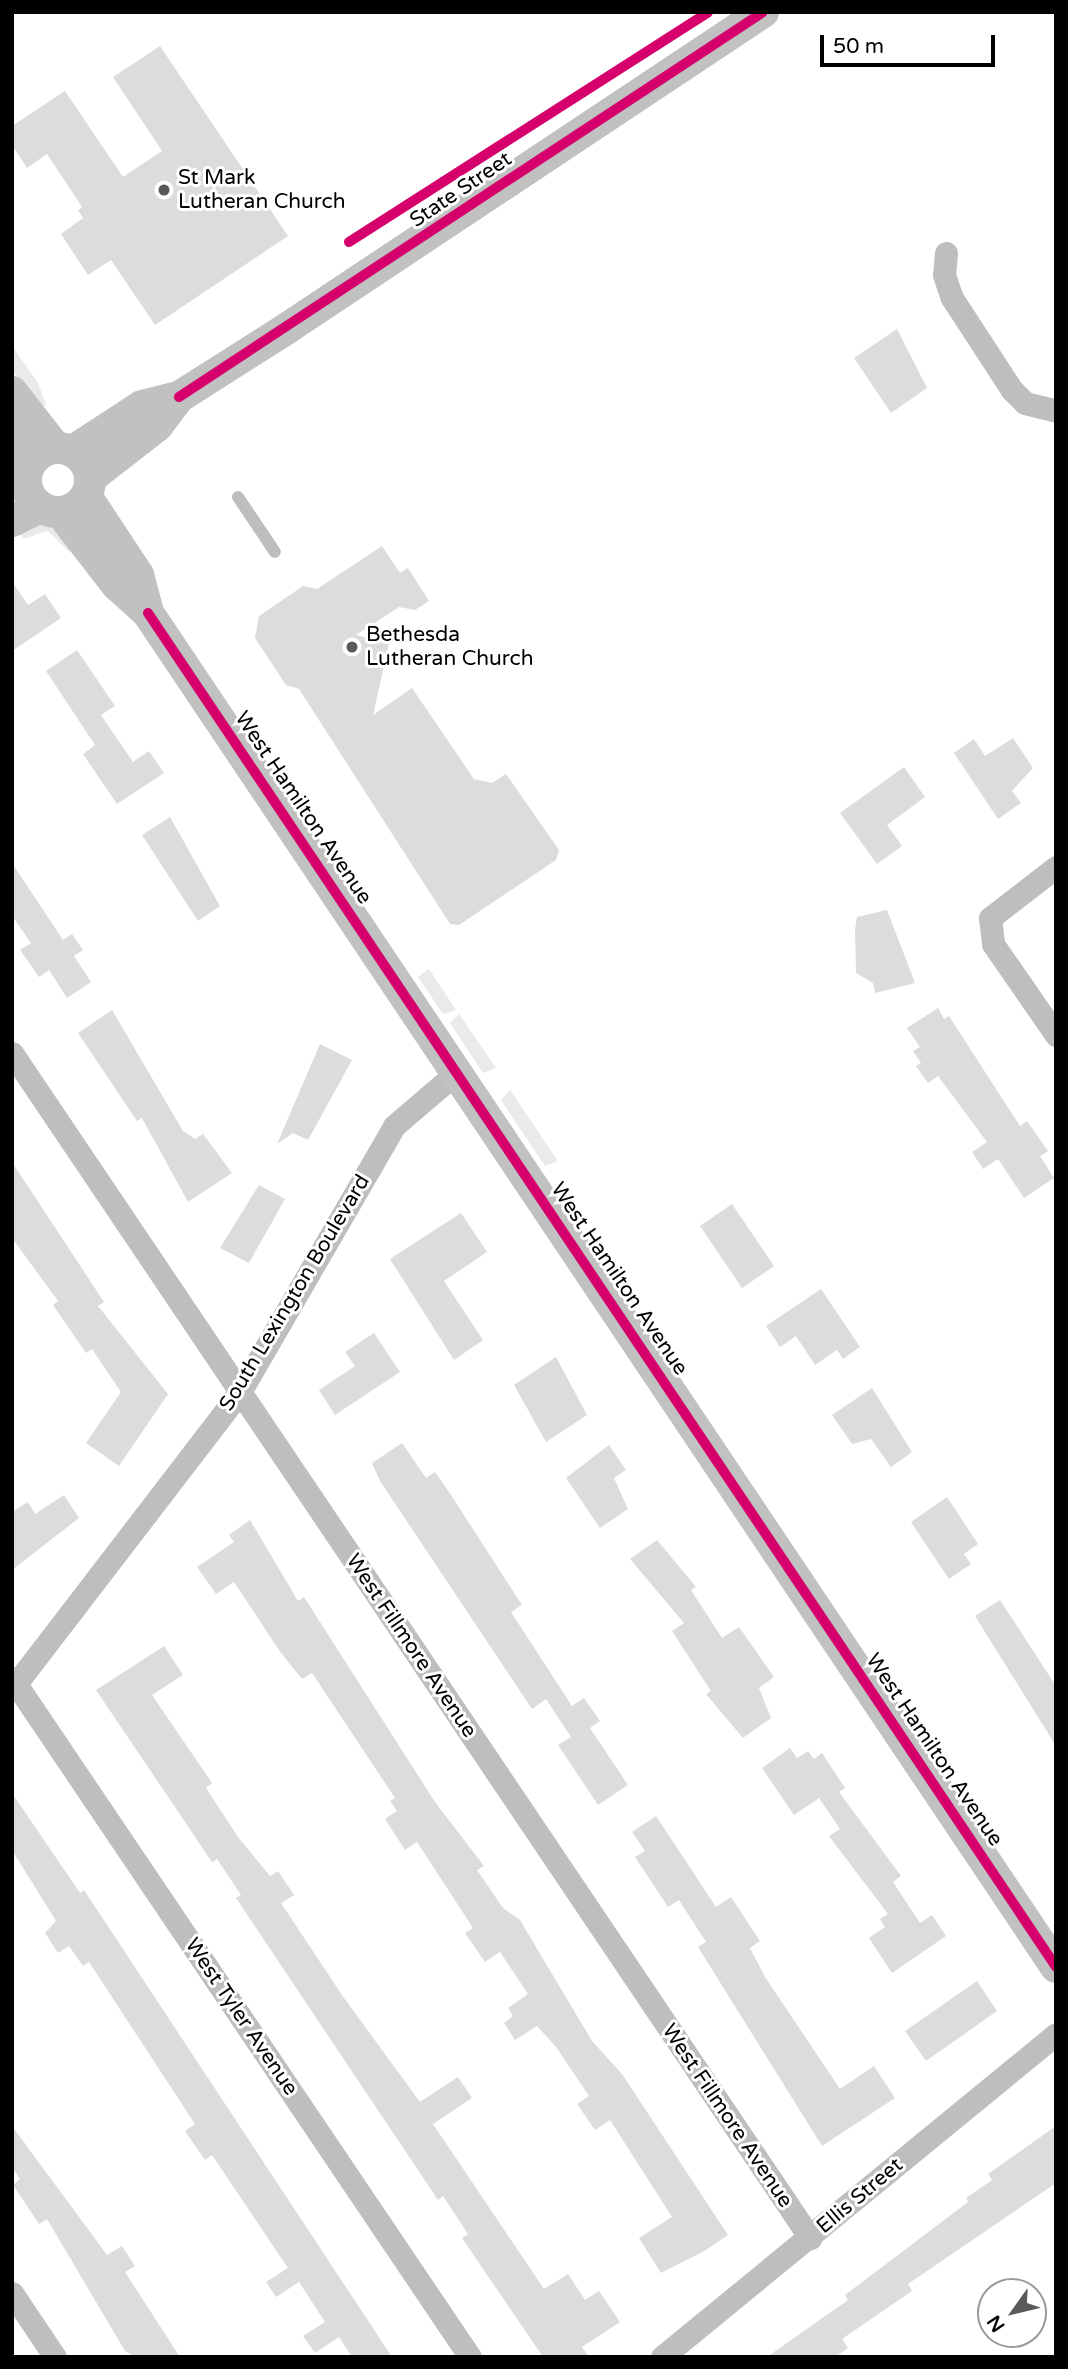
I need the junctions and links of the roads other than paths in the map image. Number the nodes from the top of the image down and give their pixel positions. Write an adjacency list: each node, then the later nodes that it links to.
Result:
1 (763, 12): 6 (street, State Street)
2 (946, 253): 4 (street)
3 (12, 392): 6 (street)
4 (1056, 411)
5 (12, 430): 6 (street)
6 (52, 481): 8 (street, State Street); 13 (street, West Hamilton Avenue)
7 (239, 497): 9 (lane)
8 (12, 521)
9 (275, 552)
10 (1056, 867): 11 (street)
11 (1056, 1035)
12 (12, 1053): 14 (street, West Fillmore Avenue)
13 (457, 1072): 14 (street, South Lexington Boulevard); 16 (street, West Hamilton Avenue)
14 (240, 1392): 15 (street, South Lexington Boulevard); 18 (street, West Fillmore Avenue)
15 (14, 1684): 21 (street, West Tyler Avenue)
16 (1056, 1967)
17 (1056, 2034): 18 (street, Ellis Street)
18 (810, 2238): 22 (street, Ellis Street)
19 (12, 2293): 20 (street)
20 (55, 2357)
21 (470, 2357)
22 (662, 2357)

